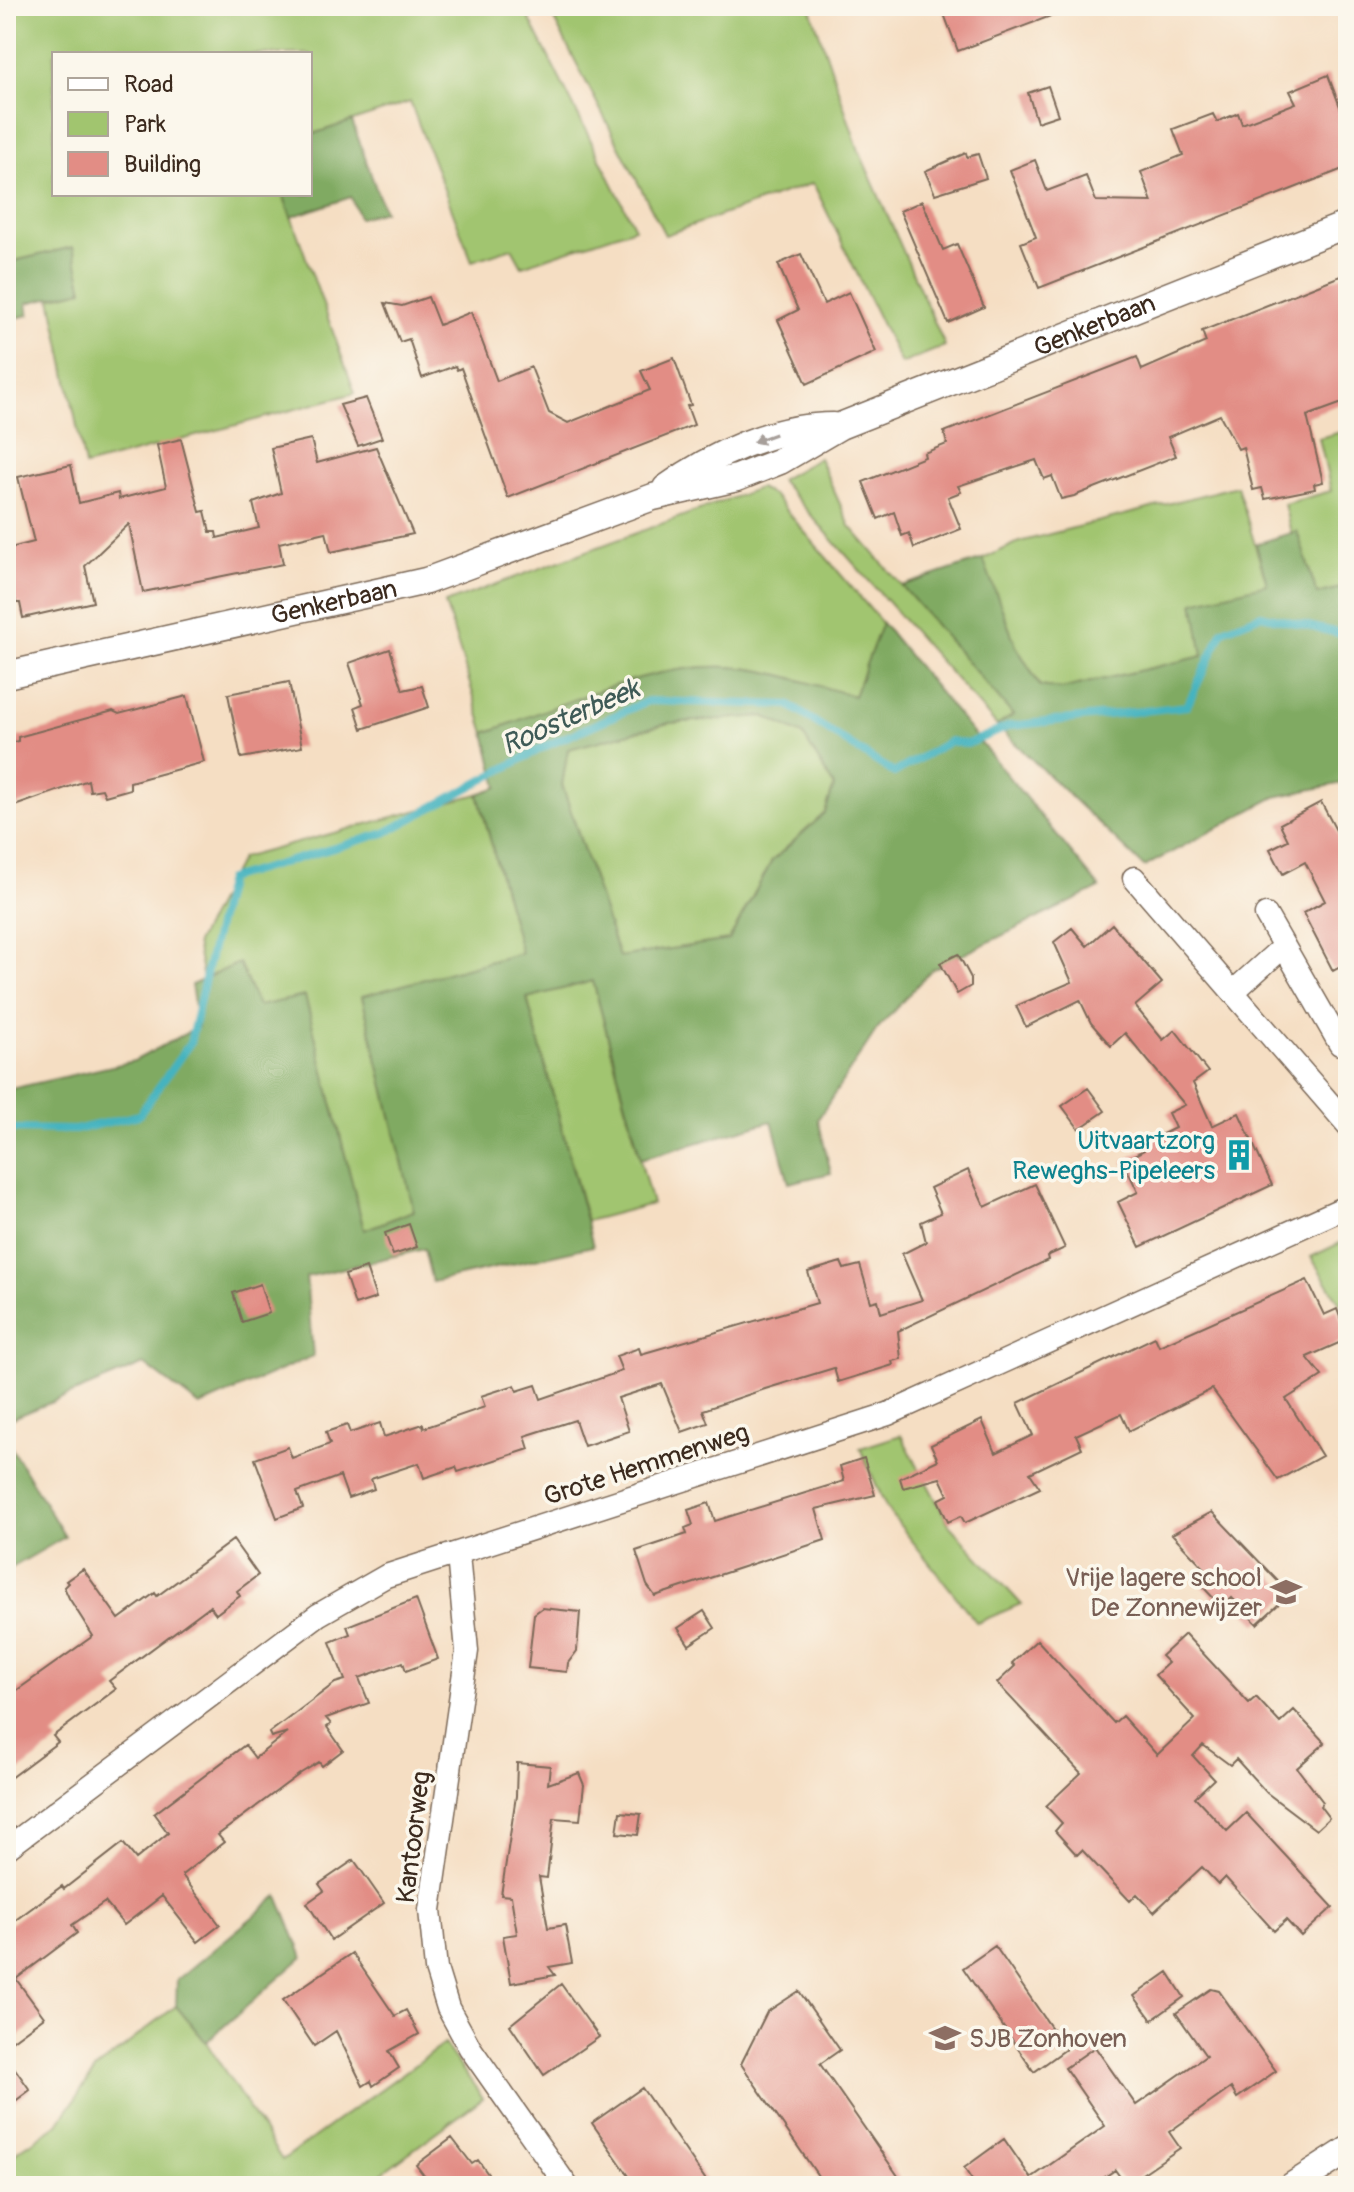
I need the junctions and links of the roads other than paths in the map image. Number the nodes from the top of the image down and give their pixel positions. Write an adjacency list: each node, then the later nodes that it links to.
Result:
1 (1348, 224): 2 (street, Genkerbaan)
2 (6, 675)
3 (1134, 878): 6 (street)
4 (1266, 915): 5 (street)
5 (1284, 946): 6 (street); 7 (street)
6 (1233, 992): 8 (street)
7 (1340, 1044)
8 (1348, 1125)
9 (1348, 1206): 10 (street, Grote Hemmenweg)
10 (458, 1555): 11 (street, Grote Hemmenweg); 13 (street, Kantoorweg)
11 (6, 1849)
12 (1348, 2150): 14 (street)
13 (567, 2186)
14 (1292, 2186)

